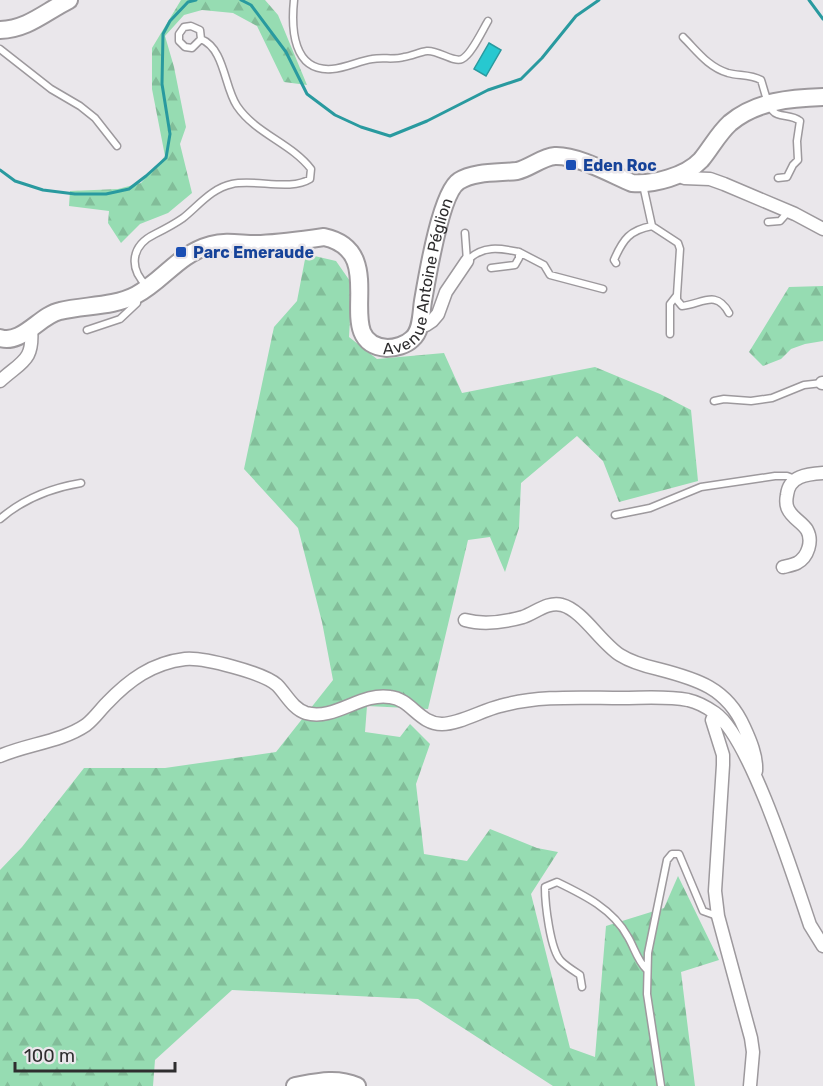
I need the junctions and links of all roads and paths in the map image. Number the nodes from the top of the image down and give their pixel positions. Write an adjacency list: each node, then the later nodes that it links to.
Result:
1 (69, 0): 4 (street)
2 (294, 0): 3 (lane)
3 (488, 21)
4 (0, 30)
5 (683, 37): 9 (lane)
6 (201, 39): 24 (lane)
7 (0, 49): 10 (lane)
8 (823, 97): 9 (street)
9 (769, 103): 11 (street); 12 (lane)
10 (117, 146)
11 (681, 173): 13 (street); 14 (street)
12 (778, 178)
13 (642, 184): 16 (lane); 27 (street, Avenue Antoine Péglion)
14 (788, 211): 15 (lane); 17 (street)
15 (768, 222)
16 (652, 226): 21 (lane); 25 (lane)
17 (823, 229)
18 (465, 233): 20 (lane)
19 (519, 252): 20 (lane); 22 (lane); 23 (lane)
20 (467, 261): 27 (street)
21 (616, 263)
22 (491, 268)
23 (603, 289)
24 (143, 291): 27 (street, Avenue Antoine Péglion); 28 (street, Avenue Antoine Péglion); 29 (lane)
25 (676, 295): 26 (lane); 30 (lane)
26 (729, 313)
27 (420, 326)
28 (31, 328): 31 (street, Avenue Antoine Péglion); 32 (street)
29 (87, 330)
30 (669, 334)
31 (0, 338)
32 (0, 381)
33 (822, 383): 34 (lane)
34 (714, 401)
35 (823, 473): 36 (street)
36 (795, 479): 38 (lane); 40 (street)
37 (81, 483): 39 (lane)
38 (615, 515)
39 (0, 519)
40 (783, 567)
41 (465, 620): 44 (street)
42 (715, 713): 43 (street); 44 (street); 45 (street)
43 (0, 756)
44 (755, 775): 46 (street)
45 (718, 916): 47 (lane); 52 (street)
46 (823, 946)
47 (648, 970): 48 (lane); 51 (lane)
48 (582, 987)
49 (295, 1086): 50 (street)
50 (357, 1086)
51 (661, 1086)
52 (750, 1086)

